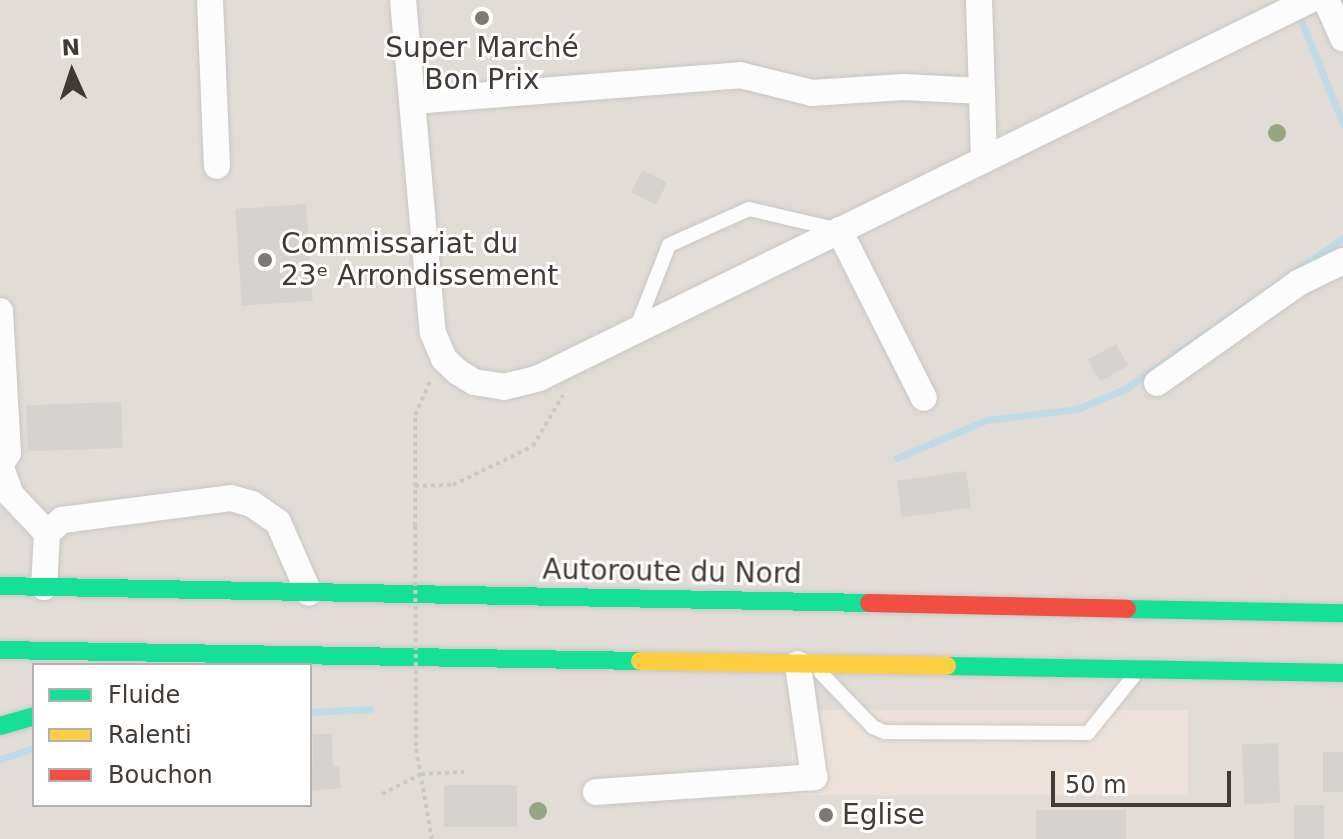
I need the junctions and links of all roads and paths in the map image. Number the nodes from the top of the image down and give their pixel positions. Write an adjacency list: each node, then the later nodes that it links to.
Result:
1 (210, 0): 10 (street)
2 (403, 0): 8 (street)
3 (979, 0): 7 (street)
4 (1310, 0): 9 (street)
5 (1326, 0): 6 (street)
6 (1343, 38)
7 (982, 91): 8 (street); 9 (street)
8 (413, 101): 15 (street)
9 (984, 160): 11 (street)
10 (217, 166)
11 (839, 230): 14 (street); 14 (lane); 18 (street)
12 (1343, 261): 16 (street)
13 (0, 311): 19 (street)
14 (635, 331): 15 (street)
15 (444, 359): 20 (path)
16 (1157, 383)
17 (565, 393): 20 (path)
18 (924, 398)
19 (0, 465): 21 (street)
20 (415, 486): 35 (path, bridge)
21 (47, 533): 23 (street); 24 (street)
22 (0, 586): 23 (highway, Autoroute du Nord)
23 (44, 587): 24 (highway, Autoroute du Nord)
24 (309, 593): 25 (highway, Autoroute du Nord)
25 (1343, 613)
26 (0, 650): 27 (highway)
27 (272, 656): 28 (highway); 29 (highway)
28 (242, 663)
29 (805, 664): 30 (highway); 30 (lane); 36 (street)
30 (1139, 669): 31 (highway)
31 (1343, 673)
32 (32, 717): 33 (highway)
33 (0, 726)
34 (464, 772): 35 (path)
35 (421, 774): 37 (path); 38 (path)
36 (596, 792)
37 (382, 794)
38 (432, 839)

